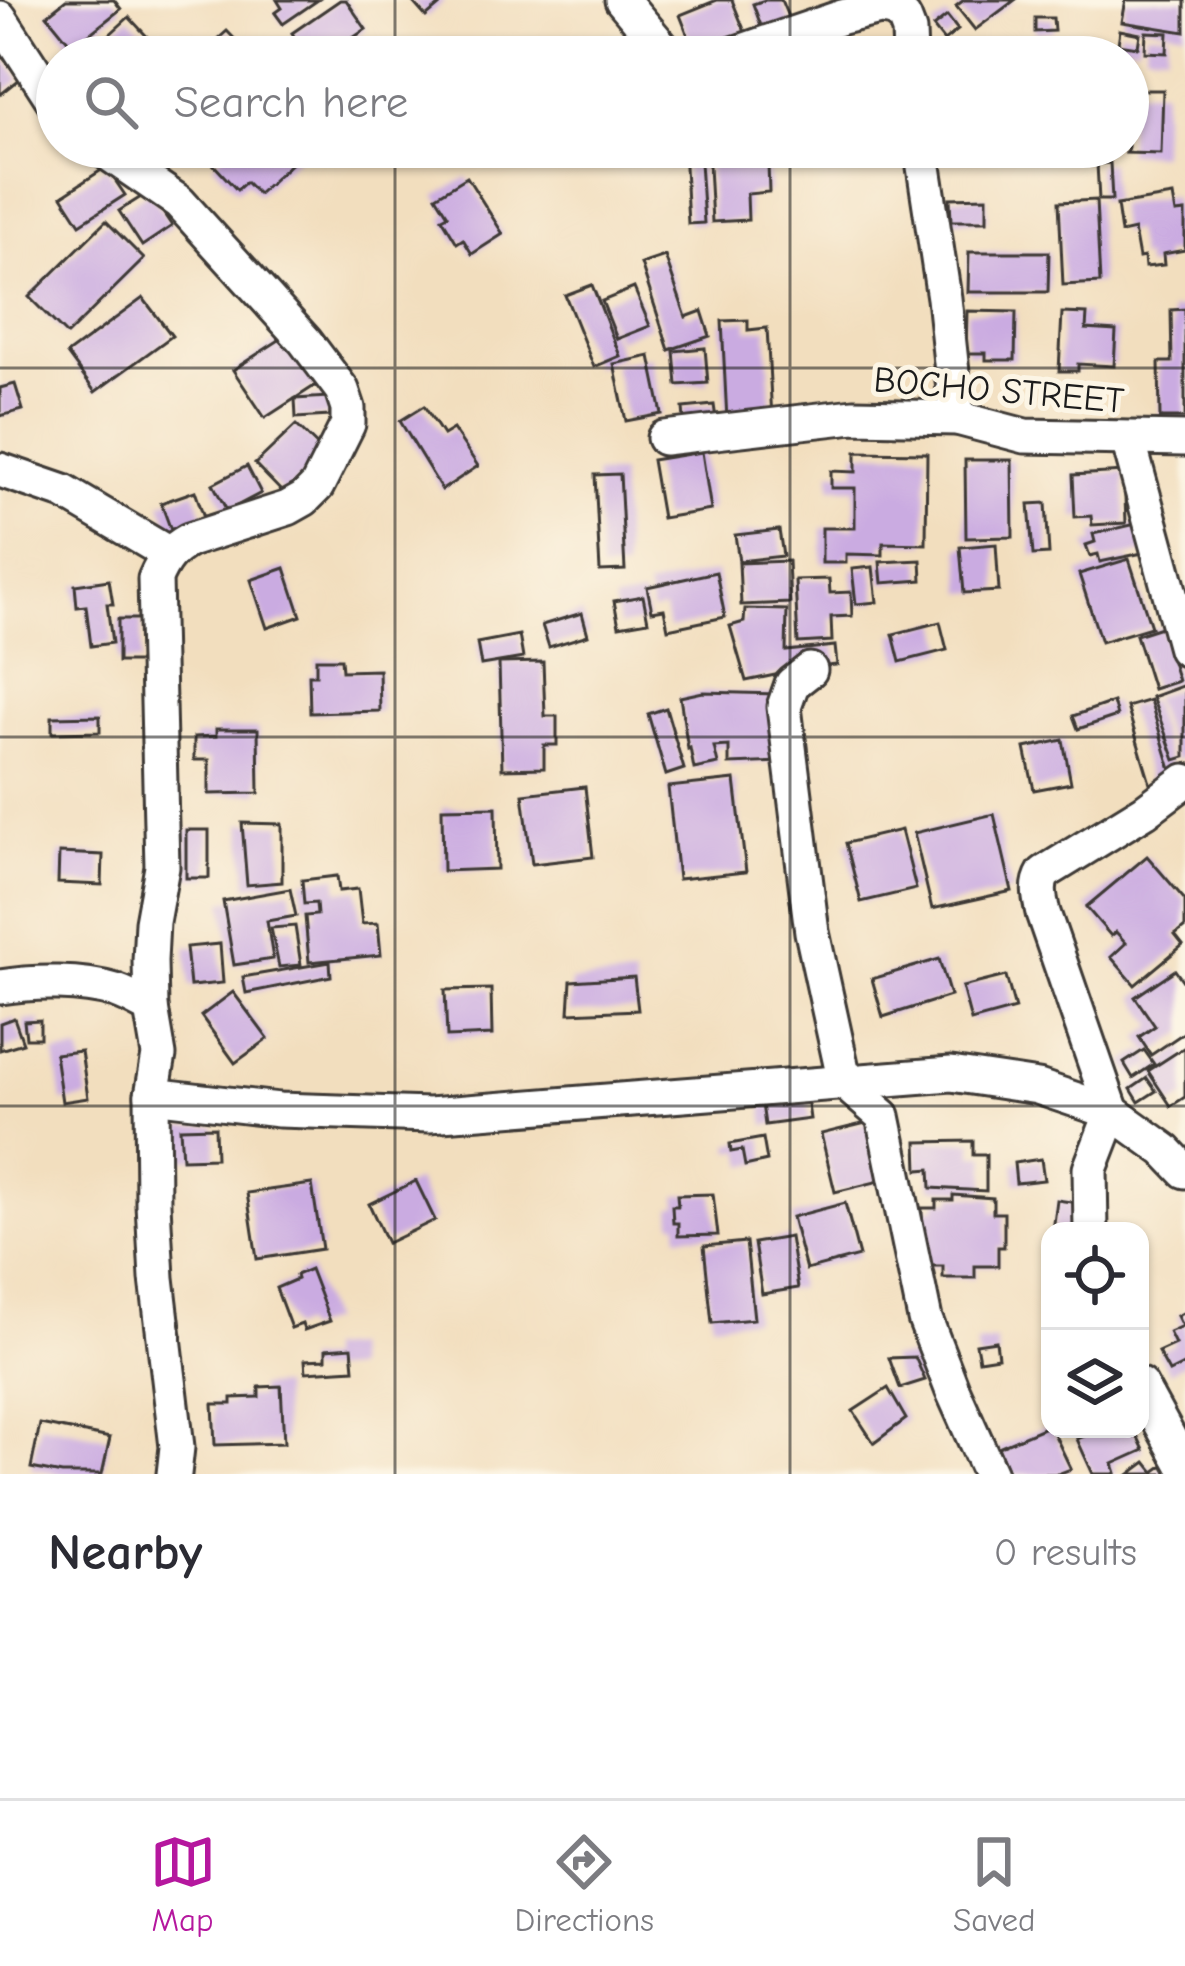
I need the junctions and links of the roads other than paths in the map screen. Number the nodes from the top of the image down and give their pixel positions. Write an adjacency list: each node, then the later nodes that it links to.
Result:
1 (622, 0): 3 (street)
2 (0, 18): 6 (street)
3 (652, 36)
4 (786, 36): 5 (street)
5 (909, 36)
6 (36, 74)
7 (130, 168): 14 (street)
8 (924, 168): 9 (street)
9 (957, 418): 10 (street, BOCHO STREET); 11 (street, BOCHO STREET)
10 (664, 438)
11 (1128, 439): 12 (street, BOCHO STREET); 15 (street)
12 (1185, 439)
13 (0, 470): 14 (street)
14 (170, 554): 19 (street)
15 (1185, 649)
16 (810, 670): 20 (street)
17 (1185, 781): 22 (street)
18 (0, 987): 19 (street)
19 (151, 1008): 21 (street)
20 (844, 1083): 21 (street); 22 (street); 28 (street)
21 (152, 1095): 27 (street)
22 (1112, 1112): 23 (street); 24 (street)
23 (1185, 1171)
24 (1090, 1222)
25 (1149, 1401): 26 (street)
26 (1185, 1467)
27 (175, 1474)
28 (990, 1474)

